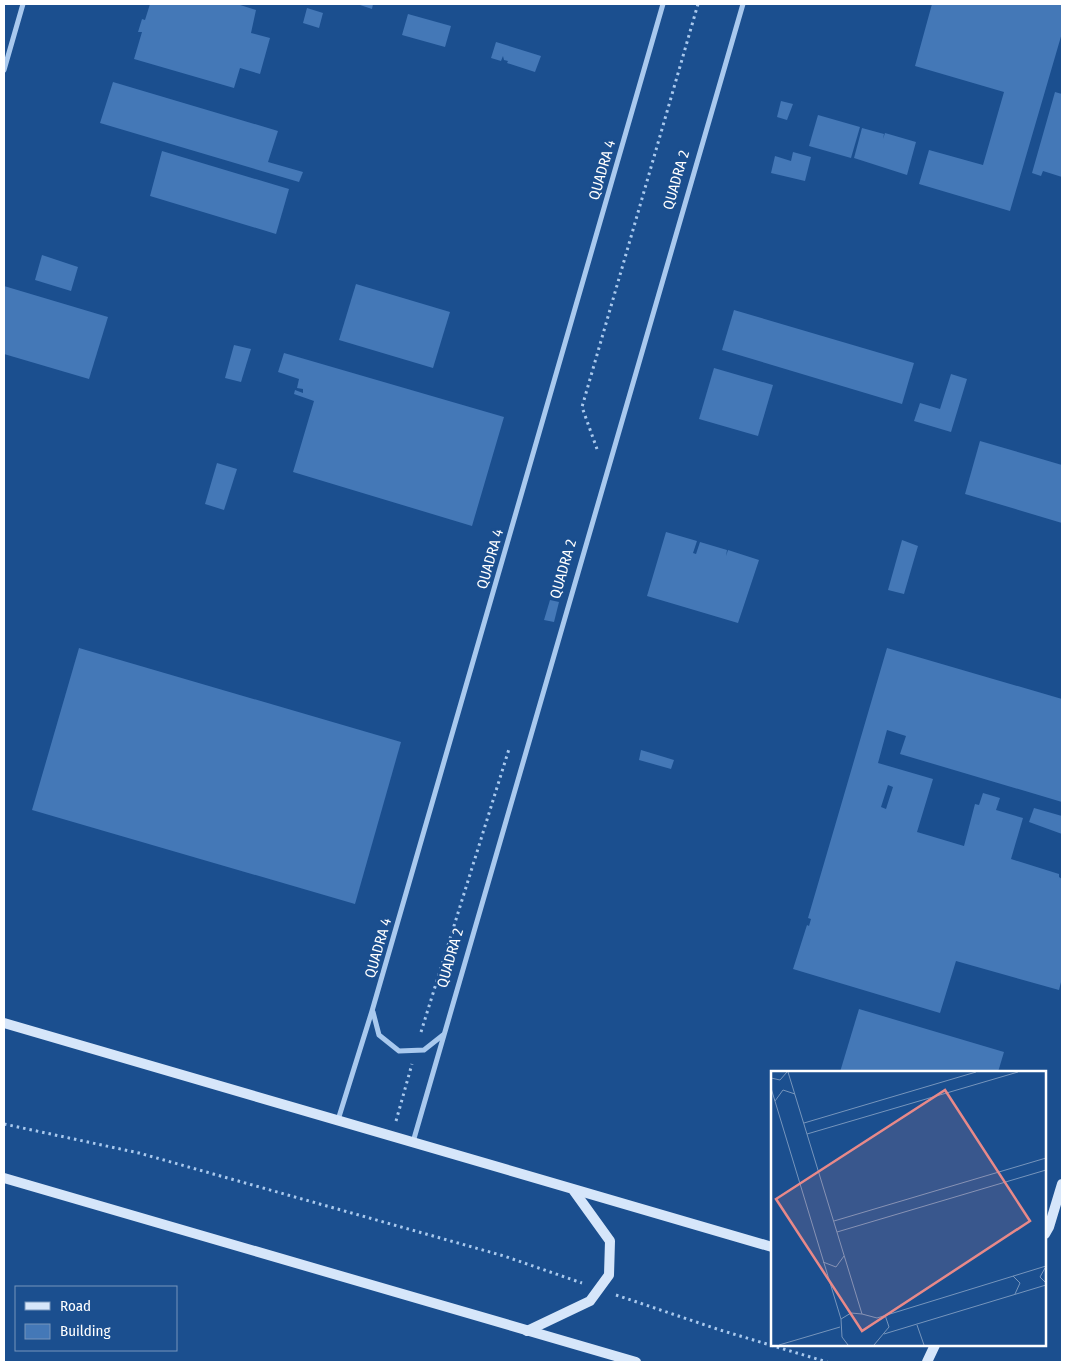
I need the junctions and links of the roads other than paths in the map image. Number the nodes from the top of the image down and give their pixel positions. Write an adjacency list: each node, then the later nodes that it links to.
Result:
1 (23, 4): 4 (street)
2 (663, 4): 5 (street, QUADRA 4)
3 (743, 4): 7 (street, QUADRA 2)
4 (4, 70)
5 (372, 1011): 7 (street); 8 (street, QUADRA 4)
6 (4, 1023): 8 (street)
7 (444, 1035): 9 (street, QUADRA 2)
8 (338, 1120): 9 (street)
9 (412, 1143): 12 (street)
10 (4, 1178): 15 (street)
11 (1062, 1184): 13 (street)
12 (574, 1191): 14 (street); 15 (street)
13 (1046, 1232)
14 (771, 1247)
15 (526, 1331): 17 (street)
16 (935, 1346): 18 (street)
17 (636, 1362)
18 (927, 1362)

